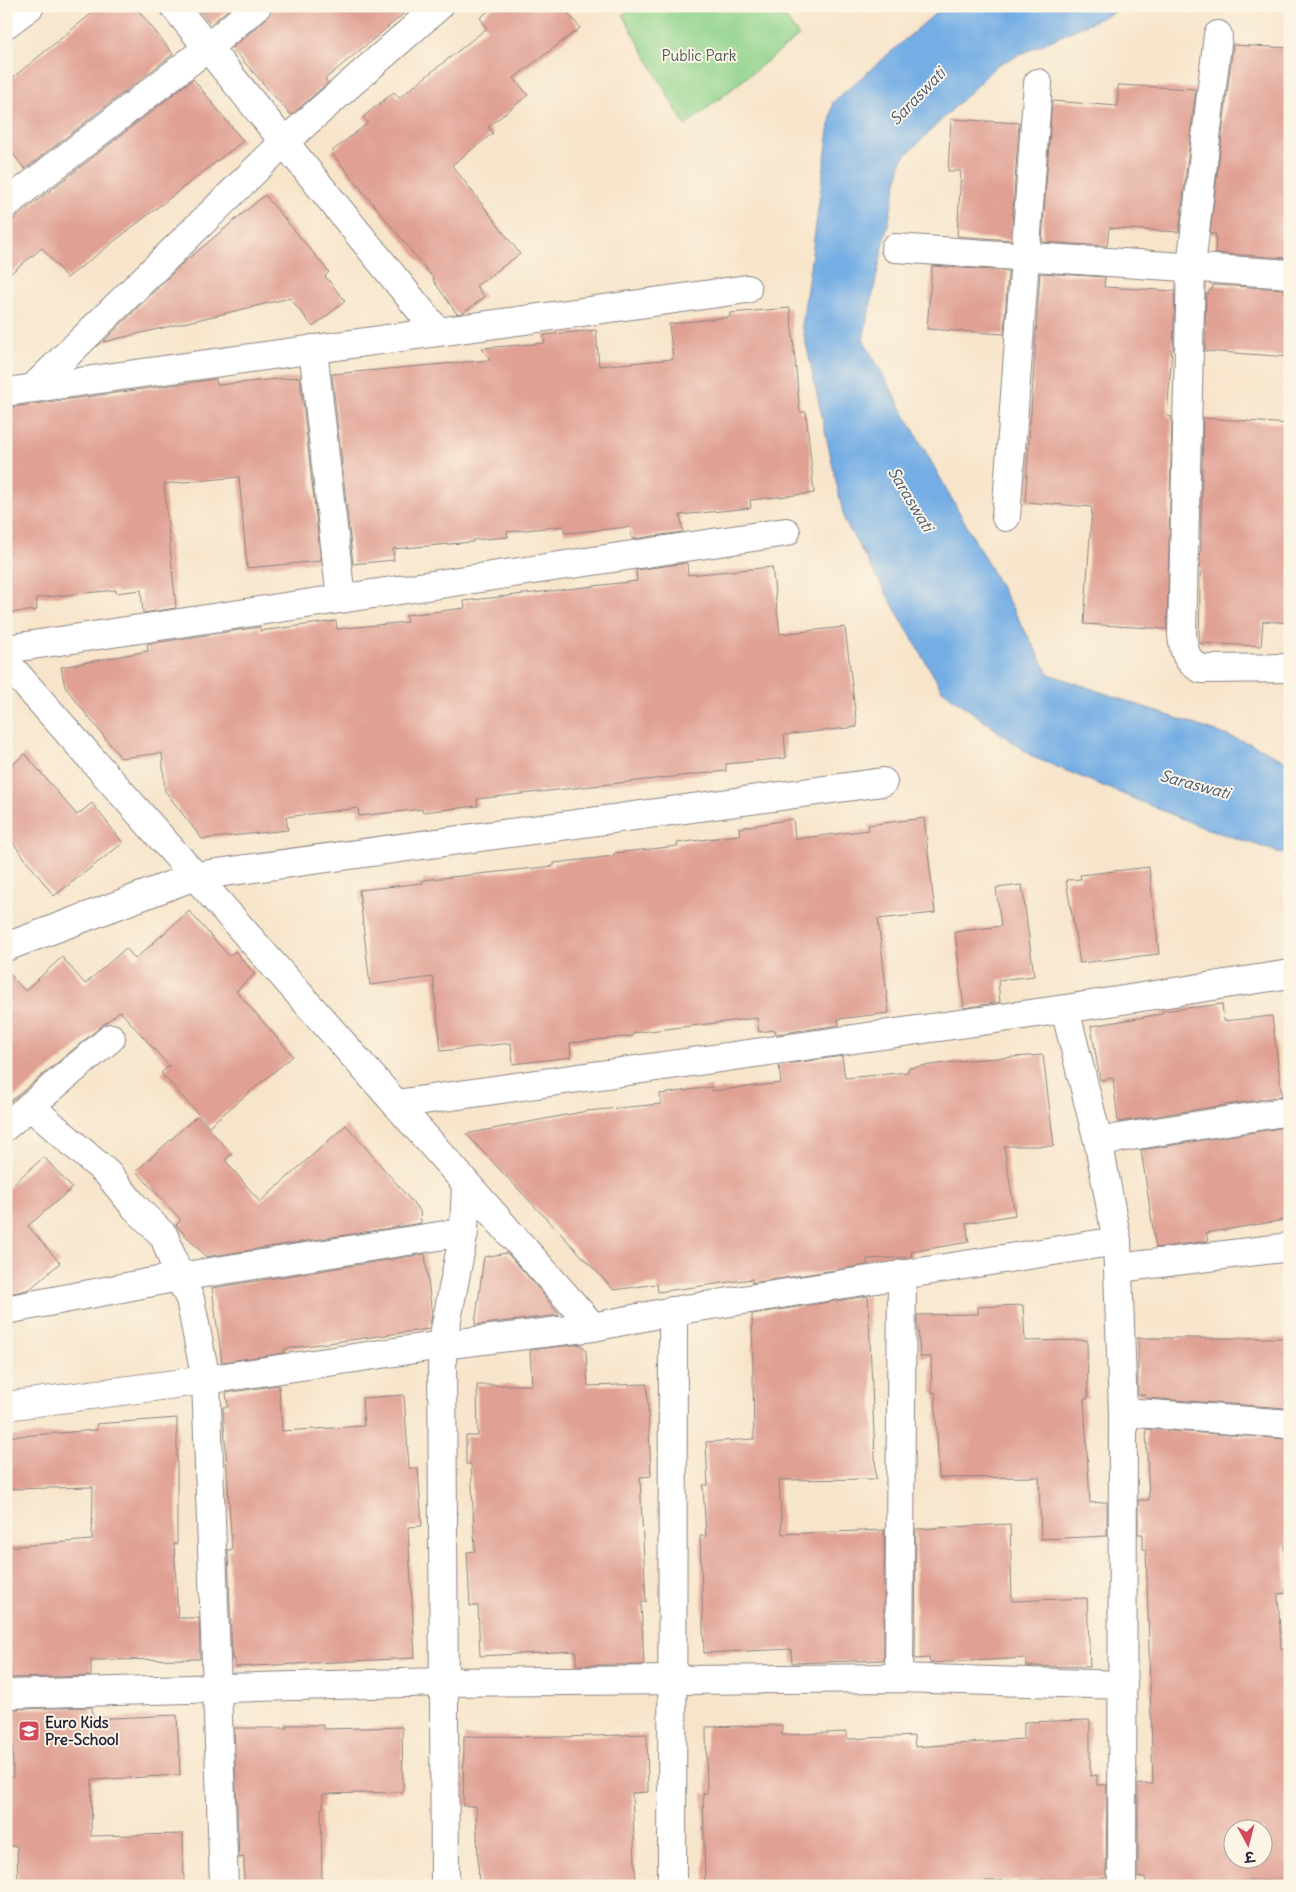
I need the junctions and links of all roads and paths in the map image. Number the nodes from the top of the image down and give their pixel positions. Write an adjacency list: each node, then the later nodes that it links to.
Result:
1 (30, 6): 5 (street)
2 (174, 6): 7 (street)
3 (257, 6): 7 (street)
4 (439, 6): 9 (street)
5 (6, 24)
6 (1218, 35): 13 (street)
7 (206, 49): 9 (street); 10 (street)
8 (1038, 83): 12 (street)
9 (284, 143): 16 (street); 18 (street)
10 (6, 204)
11 (895, 248): 12 (street)
12 (1024, 257): 13 (street); 20 (street)
13 (1191, 266): 14 (street); 25 (street)
14 (1290, 274)
15 (747, 289): 16 (street)
16 (438, 332): 17 (street)
17 (312, 349): 18 (street); 22 (street)
18 (35, 386): 19 (street)
19 (6, 392)
20 (1006, 517)
21 (786, 532): 22 (street)
22 (340, 599): 23 (street)
23 (6, 649)
24 (6, 662): 27 (street)
25 (1290, 668)
26 (883, 782): 27 (street)
27 (196, 876): 28 (street); 32 (street)
28 (6, 946)
29 (1290, 974): 30 (street)
30 (1065, 1009): 32 (street); 36 (street)
31 (112, 1038): 33 (street)
32 (396, 1104): 37 (street)
33 (30, 1106): 35 (street); 43 (street)
34 (1290, 1111): 36 (street)
35 (6, 1126)
36 (1099, 1145): 39 (street)
37 (466, 1183): 38 (street); 46 (street)
38 (464, 1232): 43 (street); 47 (street)
39 (1117, 1240): 41 (street); 42 (street)
40 (1290, 1247): 41 (street)
41 (1119, 1268): 50 (street)
42 (902, 1274): 45 (street); 52 (street)
43 (179, 1278): 44 (street); 48 (street)
44 (6, 1310)
45 (673, 1311): 46 (street); 53 (street)
46 (593, 1327): 47 (street)
47 (442, 1345): 48 (street); 54 (street)
48 (206, 1380): 49 (street); 56 (street)
49 (6, 1406)
50 (1122, 1412): 51 (street); 55 (street)
51 (1290, 1424)
52 (899, 1678): 53 (street); 55 (street)
53 (672, 1680): 54 (street); 60 (street)
54 (443, 1682): 56 (street); 59 (street)
55 (1123, 1685): 61 (street)
56 (216, 1690): 57 (street); 58 (street)
57 (6, 1694)
58 (224, 1886)
59 (445, 1886)
60 (672, 1886)
61 (1122, 1886)

